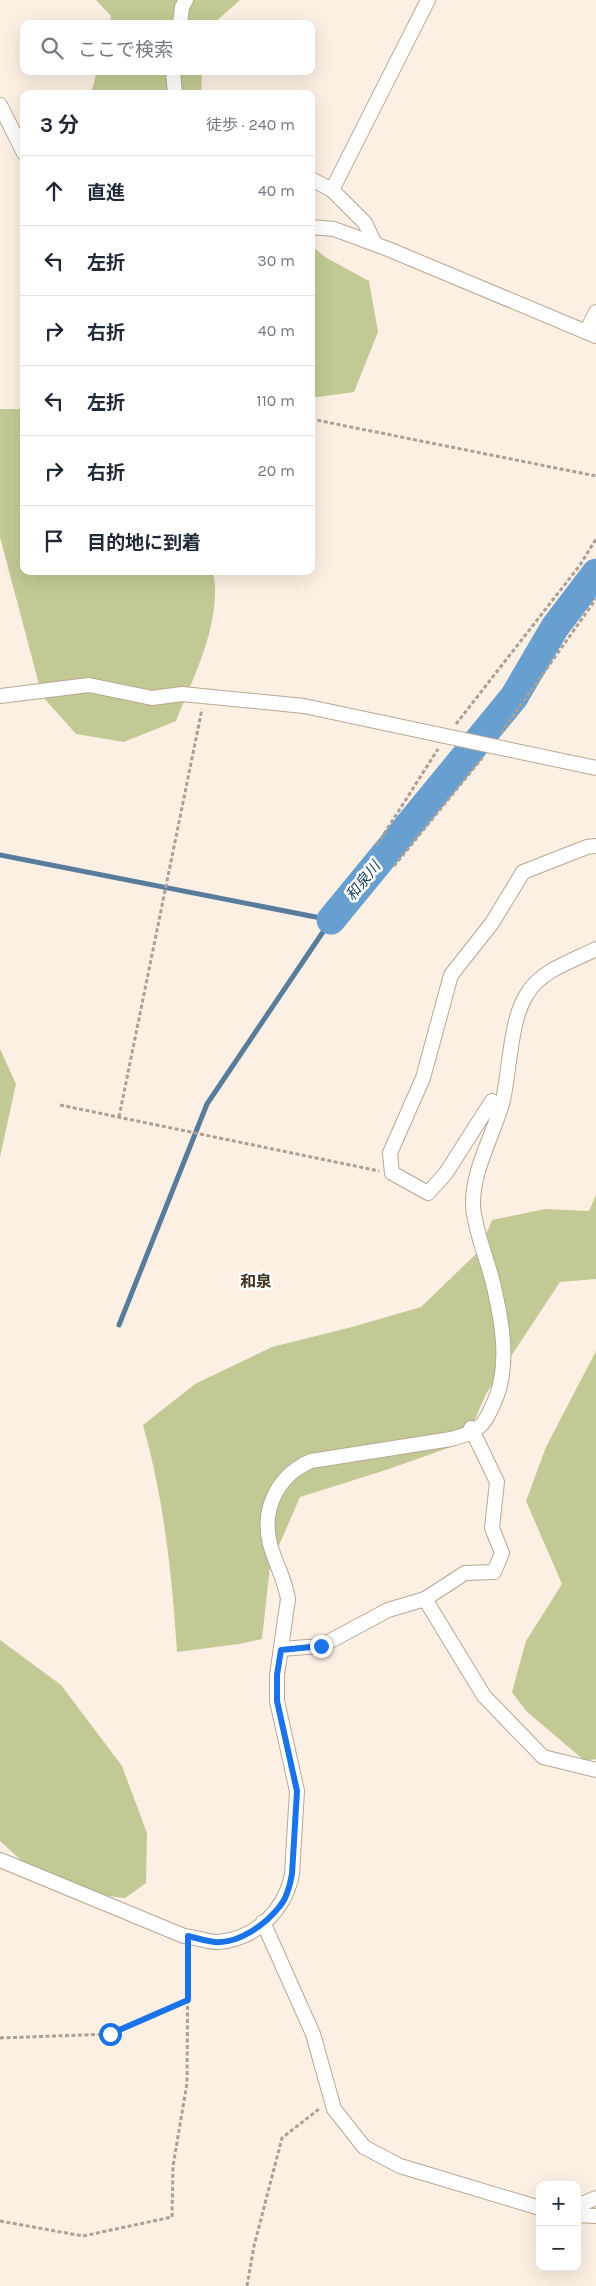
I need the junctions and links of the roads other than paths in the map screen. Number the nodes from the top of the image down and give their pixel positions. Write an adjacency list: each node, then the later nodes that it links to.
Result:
1 (186, 0): 3 (street)
2 (428, 0): 9 (street)
3 (180, 20)
4 (173, 75): 5 (street)
5 (175, 90)
6 (0, 105): 7 (street)
7 (20, 145)
8 (315, 181): 9 (street)
9 (332, 190): 11 (street)
10 (315, 227): 11 (street)
11 (375, 244): 13 (street)
12 (596, 312): 13 (street)
13 (591, 334)
14 (0, 696): 15 (street)
15 (596, 768)
16 (596, 846): 18 (street)
17 (596, 949): 19 (street)
18 (492, 1101)
19 (472, 1430): 20 (street); 21 (street)
20 (425, 1599): 21 (street); 22 (street)
21 (281, 1650): 24 (street)
22 (596, 1770)
23 (0, 1860): 24 (street)
24 (264, 1922): 27 (street)
25 (596, 2198): 26 (street)
26 (581, 2204)
27 (536, 2207)
28 (581, 2215): 29 (street)
29 (596, 2216)

